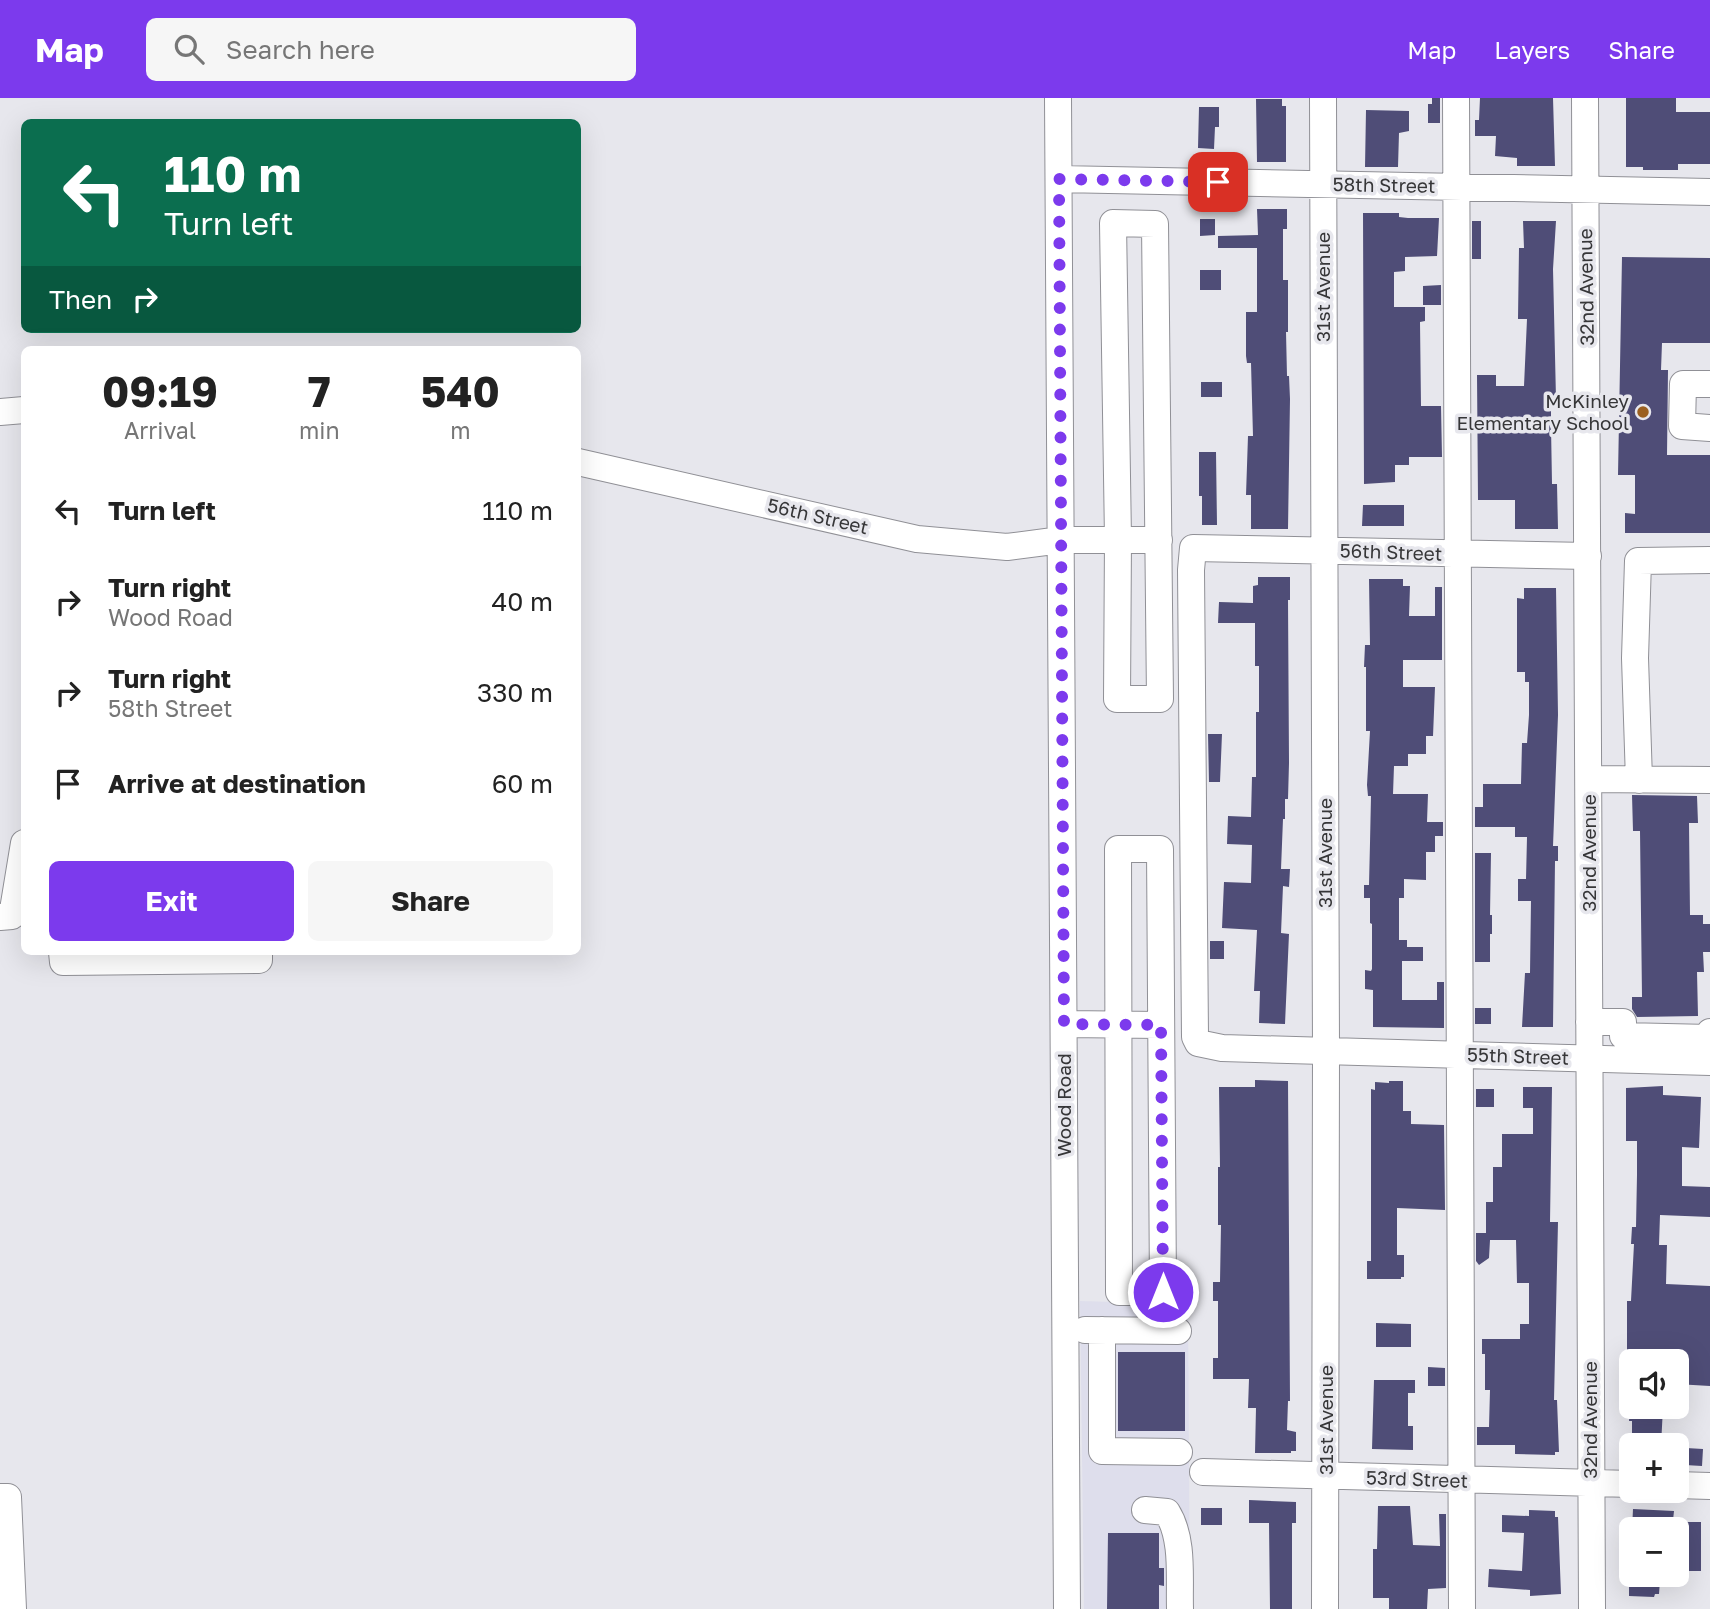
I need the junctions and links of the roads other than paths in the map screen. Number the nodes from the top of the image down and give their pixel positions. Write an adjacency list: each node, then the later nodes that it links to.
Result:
1 (1058, 98): 5 (street, Wood Road)
2 (1323, 98): 6 (street, 31st Avenue)
3 (1456, 98): 7 (street)
4 (1585, 98): 8 (street, 32nd Avenue)
5 (1059, 179): 6 (street, 58th Street); 16 (street, Wood Road)
6 (1323, 184): 7 (street, 58th Street); 19 (street, 31st Avenue)
7 (1457, 187): 8 (street, 58th Street); 20 (street)
8 (1585, 190): 9 (street, 58th Street); 21 (street, 32nd Avenue)
9 (1710, 192)
10 (1710, 384): 13 (street)
11 (21, 410): 12 (street)
12 (0, 412)
13 (1710, 428)
14 (581, 463): 16 (street, 56th Street)
15 (1118, 539): 16 (street, 56th Street); 17 (street, 56th Street); 17 (street); 17 (street)
16 (1061, 540): 31 (street, Wood Road)
17 (1159, 540)
18 (1194, 548): 19 (street, 56th Street); 36 (street, 55th Street)
19 (1324, 551): 20 (street, 56th Street); 36 (street, 31st Avenue)
20 (1459, 554): 21 (street, 56th Street); 37 (street)
21 (1588, 556): 23 (street, 32nd Avenue)
22 (1710, 560): 24 (street)
23 (1589, 779): 24 (street); 30 (street, 32nd Avenue)
24 (1639, 779): 25 (street)
25 (1710, 780)
26 (21, 861): 27 (street)
27 (12, 916)
28 (62, 955): 29 (street)
29 (259, 955)
30 (1589, 1022): 35 (street); 38 (street, 32nd Avenue)
31 (1064, 1024): 32 (street); 40 (street, Wood Road)
32 (1119, 1025): 33 (street); 33 (street); 33 (street)
33 (1161, 1025)
34 (1710, 1032): 35 (street)
35 (1710, 1038): 39 (street)
36 (1326, 1051): 37 (street, 55th Street); 49 (street, 31st Avenue)
37 (1461, 1054): 38 (street, 55th Street); 50 (street)
38 (1589, 1058): 39 (street, 55th Street); 51 (street, 32nd Avenue)
39 (1710, 1062)
40 (1066, 1330): 41 (street); 43 (street, Wood Road)
41 (1102, 1330): 42 (street); 44 (street)
42 (1178, 1331)
43 (1066, 1421): 44 (street); 47 (street, Wood Road)
44 (1101, 1421): 45 (street)
45 (1102, 1451): 46 (street); 47 (street)
46 (1180, 1452)
47 (1067, 1463): 58 (street, Wood Road)
48 (1203, 1472): 49 (street, 53rd Street)
49 (1326, 1476): 50 (street, 53rd Street); 60 (street, 31st Avenue)
50 (1462, 1480): 51 (street, 53rd Street); 61 (street)
51 (1590, 1483): 52 (street, 53rd Street); 62 (street, 32nd Avenue)
52 (1619, 1484)
53 (1689, 1485): 54 (street)
54 (1710, 1486)
55 (4, 1497): 57 (street)
56 (1145, 1510): 59 (street)
57 (13, 1609)
58 (1068, 1609)
59 (1180, 1609)
60 (1325, 1609)
61 (1462, 1609)
62 (1592, 1609)

